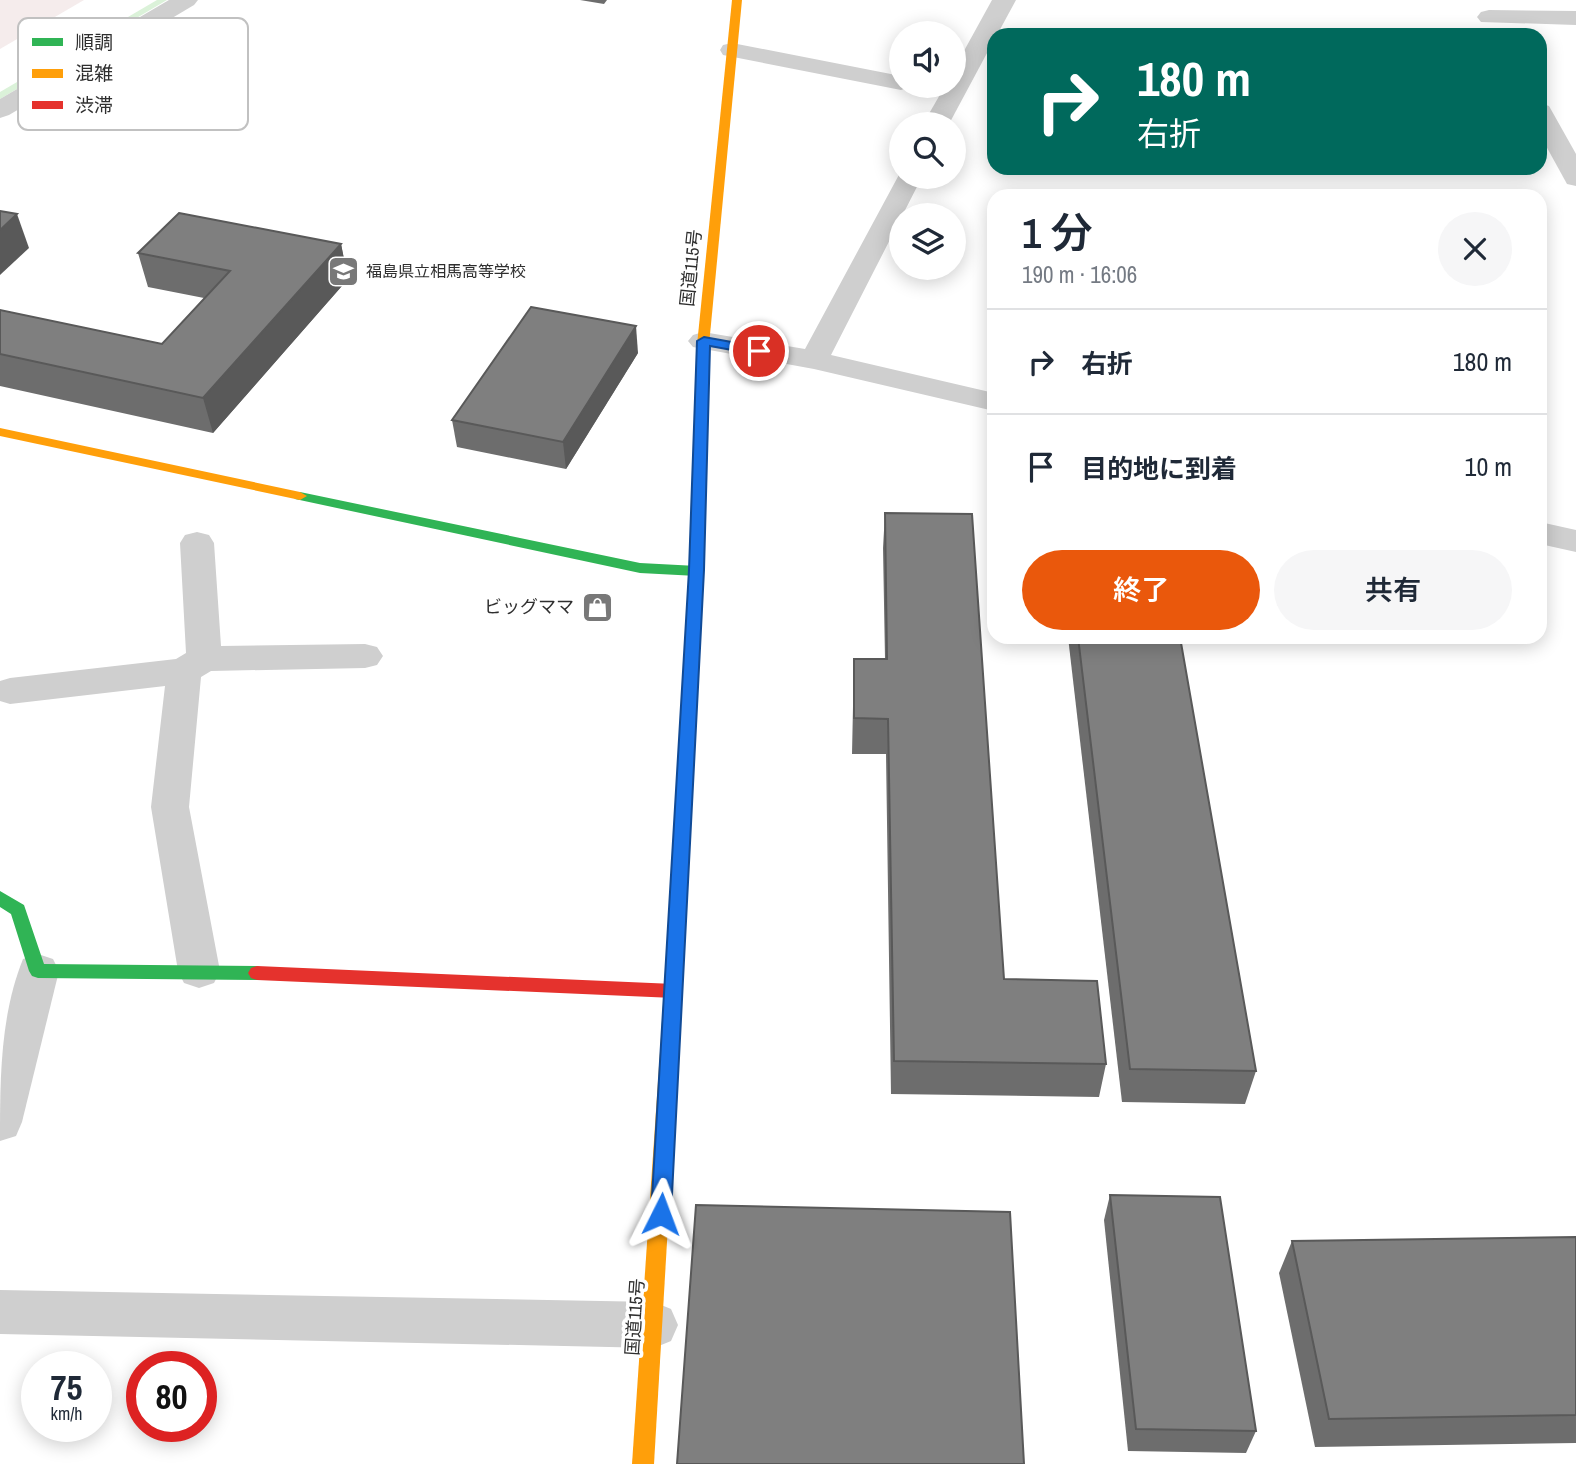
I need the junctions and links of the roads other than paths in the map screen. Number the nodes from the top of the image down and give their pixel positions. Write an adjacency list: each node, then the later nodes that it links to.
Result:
1 (186, 0): 5 (street)
2 (737, 0): 9 (main road, 国道115号)
3 (1004, 0): 7 (street)
4 (1488, 17): 6 (street)
5 (156, 18)
6 (1576, 18)
7 (989, 28)
8 (987, 31): 10 (street)
9 (733, 50): 11 (street); 17 (main road, 国道115号)
10 (966, 69)
11 (889, 81)
12 (18, 99): 13 (street)
13 (0, 110)
14 (1547, 124): 15 (street)
15 (1576, 178)
16 (903, 189): 18 (street)
17 (704, 341): 18 (street); 24 (main road, 国道115号)
18 (814, 360): 19 (street)
19 (987, 400)
20 (0, 432): 24 (main road)
21 (1547, 535): 22 (street)
22 (1576, 541)
23 (197, 543): 26 (street)
24 (696, 570): 31 (main road, 国道115号)
25 (365, 656): 26 (street)
26 (194, 665): 27 (street); 30 (street)
27 (10, 691)
28 (0, 898): 29 (main road)
29 (38, 971): 30 (main road); 32 (street)
30 (199, 971): 31 (main road)
31 (674, 991): 34 (main road, 国道115号)
32 (0, 1122)
33 (0, 1312): 34 (street)
34 (654, 1325): 35 (main road, 国道115号)
35 (643, 1464)

